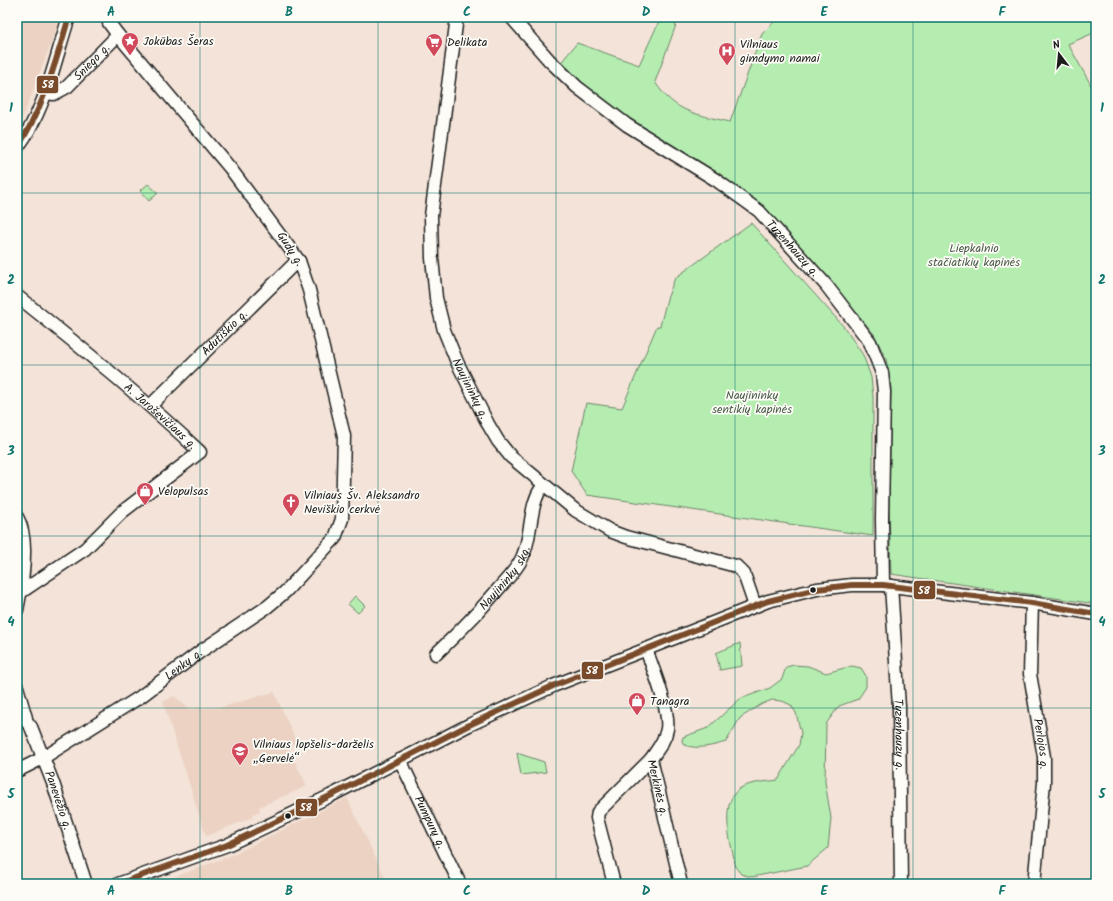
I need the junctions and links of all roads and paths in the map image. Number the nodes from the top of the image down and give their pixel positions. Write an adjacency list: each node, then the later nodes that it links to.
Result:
1 (69, 17): 6 (street)
2 (108, 17): 5 (street, Sniego g.)
3 (457, 17): 11 (street, Naujininkų g.)
4 (511, 17): 14 (street, Tyzenhauzų g.)
5 (118, 35): 6 (street, Sniego g.); 8 (street, Gudų g.)
6 (46, 93): 7 (street)
7 (17, 148)
8 (299, 261): 10 (street, Adutiškio g.); 13 (street, Gudų g.)
9 (17, 296): 10 (street, A. Jaroševičiaus g.)
10 (151, 405): 15 (street, A. Jaroševičiaus g.)
11 (544, 485): 17 (street, Naujininkų g.); 21 (street, Naujininkų skg.)
12 (17, 517): 15 (street)
13 (336, 538): 25 (street, Lenkų g.)
14 (887, 585): 16 (street); 17 (street); 34 (street, Tyzenhauzų g.)
15 (21, 592): 18 (street)
16 (1032, 603): 19 (street); 35 (street, Perlojos g.)
17 (755, 606): 20 (street)
18 (17, 610)
19 (1096, 614)
20 (646, 649): 26 (street, Merkinės g.); 27 (street)
21 (436, 654)
22 (17, 687): 24 (street, Panevėžio g.)
23 (17, 709): 24 (street, Panevėžio g.)
24 (27, 719): 25 (street, Panevėžio g.)
25 (43, 758): 28 (street, Lenkų g.); 29 (street, Panevėžio g.)
26 (651, 759): 32 (street); 33 (street, Merkinės g.)
27 (400, 760): 30 (street); 31 (street, Pumpurų g.)
28 (17, 771)
29 (86, 884)
30 (118, 884)
31 (460, 884)
32 (614, 884)
33 (681, 884)
34 (901, 884)
35 (1034, 884)

